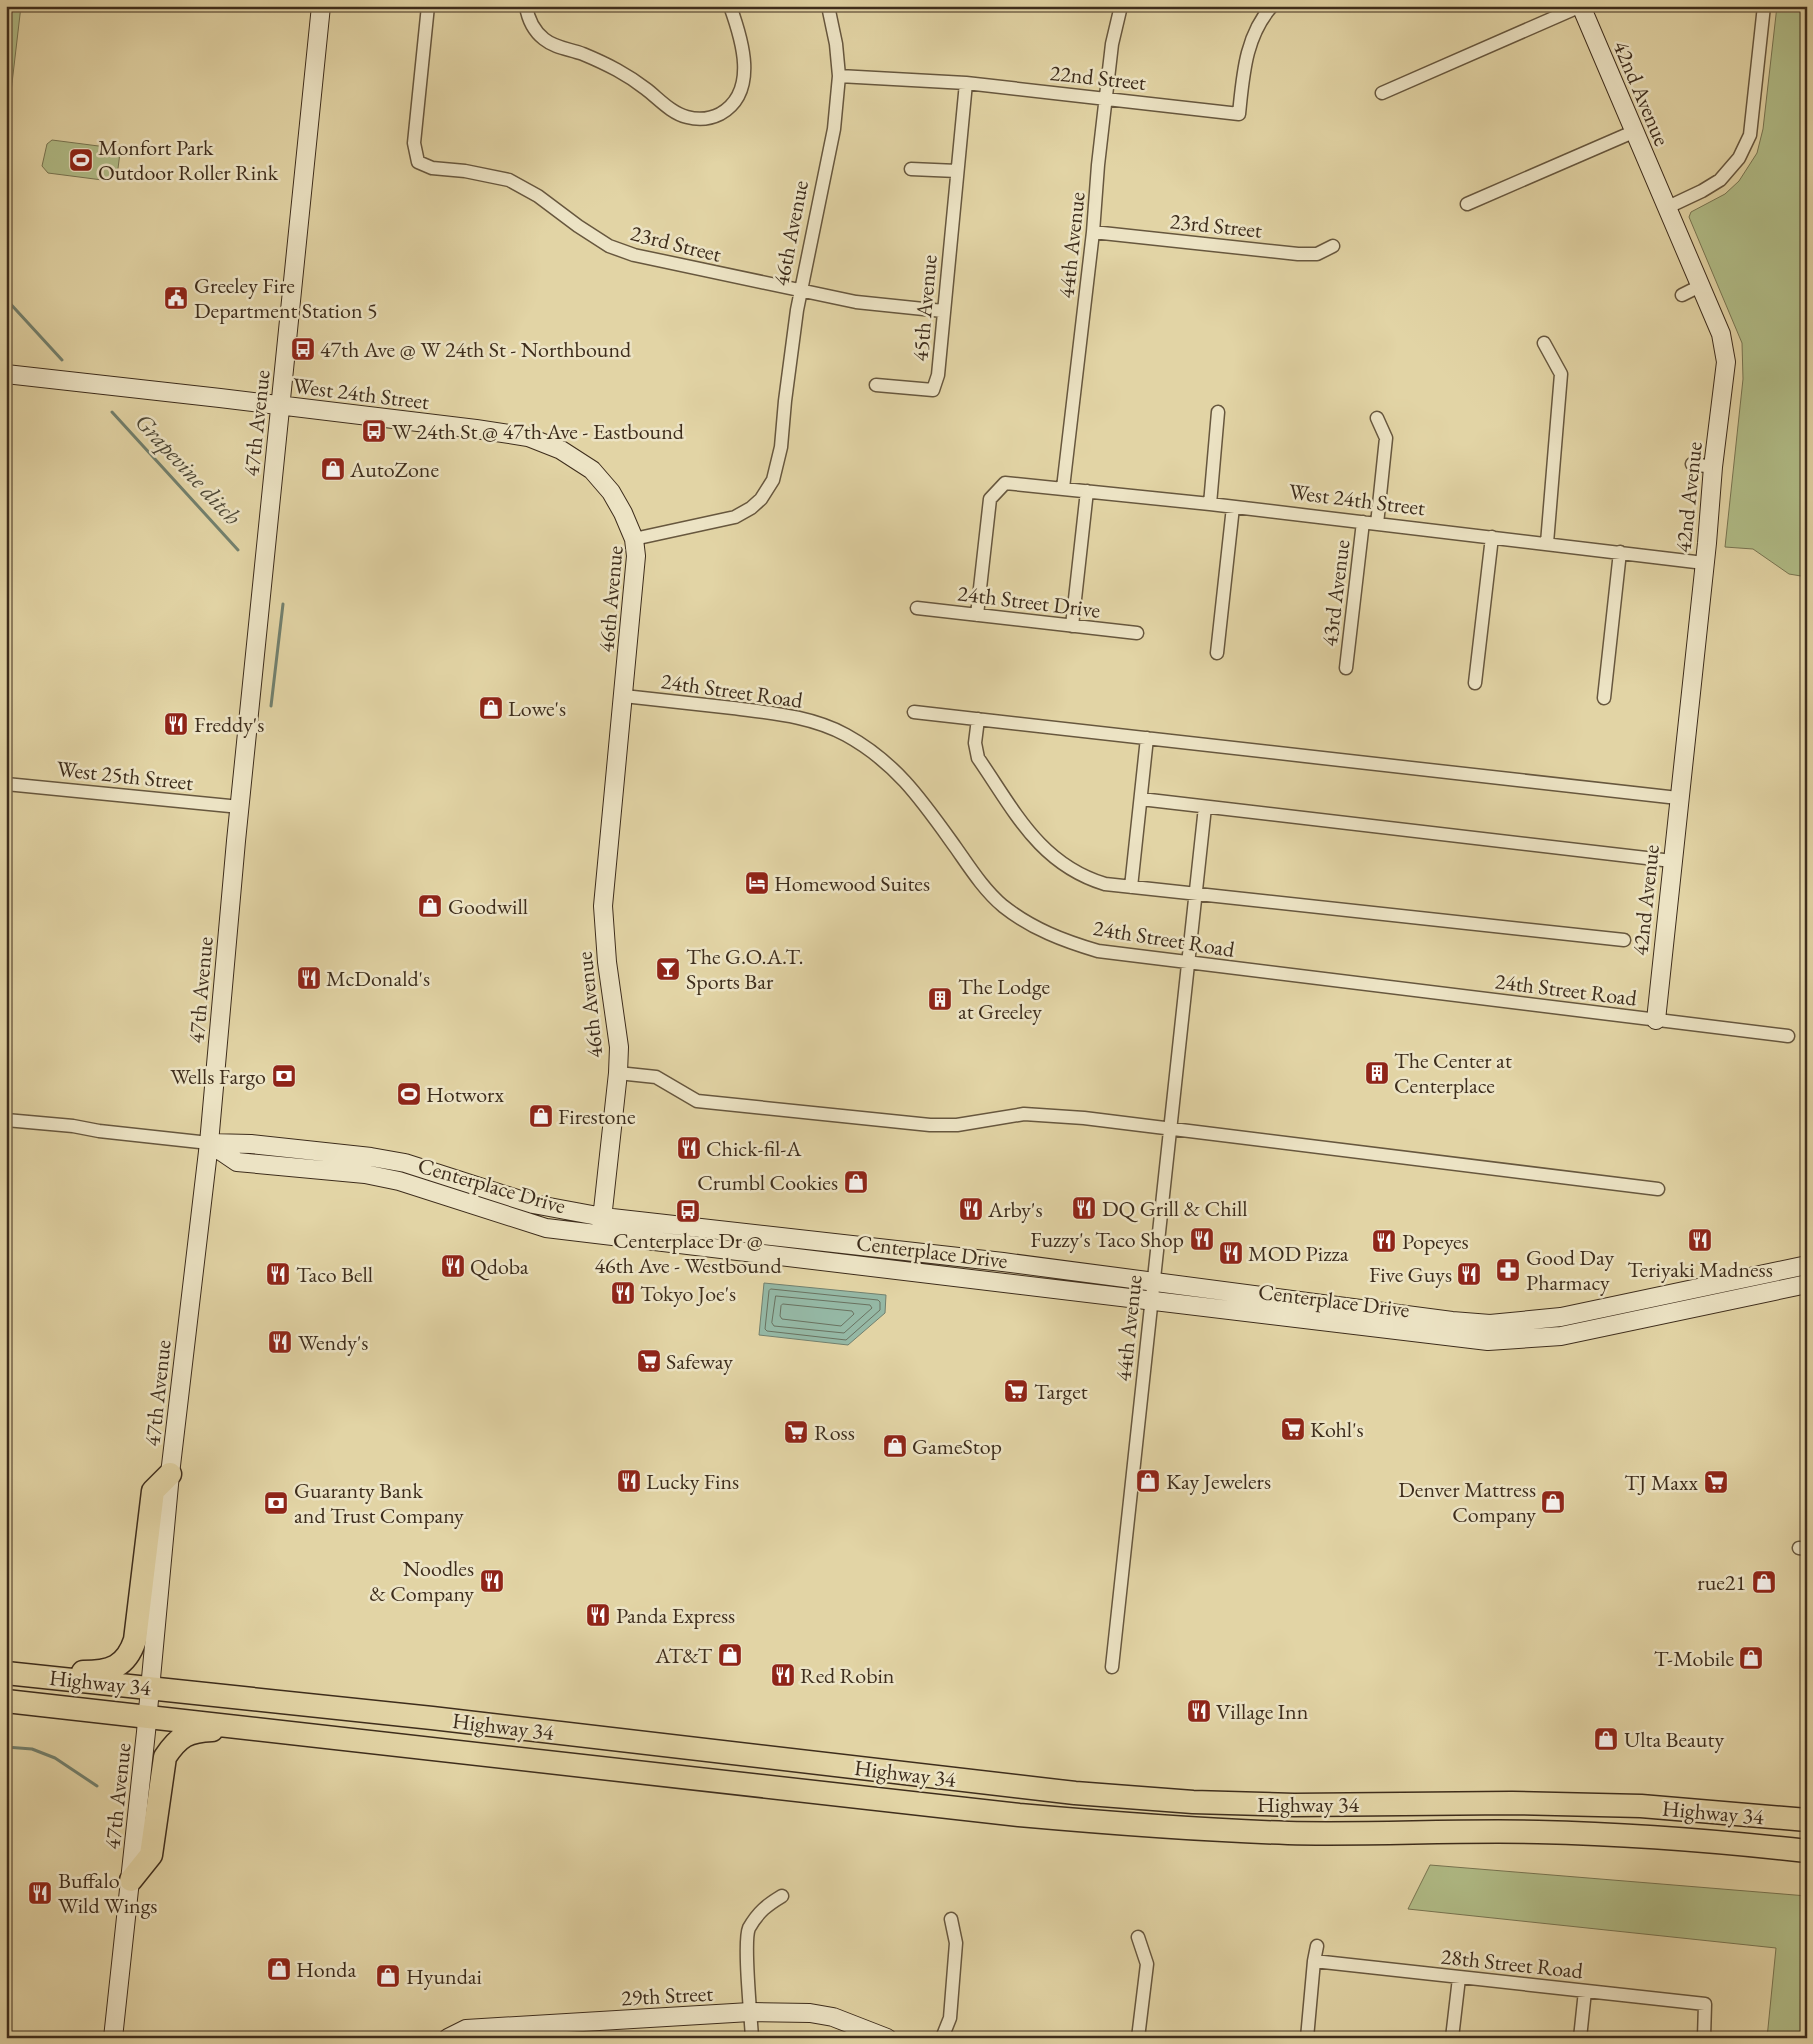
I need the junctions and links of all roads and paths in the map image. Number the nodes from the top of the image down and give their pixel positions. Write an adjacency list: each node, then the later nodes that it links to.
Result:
1 (321, 6): 28 (street, 47th Avenue)
2 (428, 6): 22 (street, 23rd Street)
3 (526, 6): 4 (street)
4 (730, 6)
5 (828, 6): 10 (street, 46th Avenue)
6 (1121, 6): 13 (street, 44th Avenue)
7 (1272, 6): 13 (street, 22nd Street)
8 (1581, 6): 12 (street); 14 (street, 42nd Avenue)
9 (1764, 6): 18 (street)
10 (839, 76): 11 (street, 22nd Street); 22 (street, 46th Avenue)
11 (966, 83): 13 (street, 22nd Street); 16 (street, 45th Avenue)
12 (1382, 93)
13 (1106, 98): 19 (street, 44th Avenue)
14 (1633, 132): 17 (street); 18 (street, 42nd Avenue)
15 (911, 169): 16 (street)
16 (957, 171): 24 (street, 45th Avenue)
17 (1467, 204)
18 (1668, 207): 21 (street, 42nd Avenue)
19 (1093, 232): 20 (street, 23rd Street); 33 (street, 44th Avenue)
20 (1332, 246)
21 (1700, 286): 23 (street); 32 (street, 42nd Avenue)
22 (801, 291): 24 (street, 23rd Street); 40 (street, 46th Avenue)
23 (1682, 295)
24 (944, 311): 27 (street, 45th Avenue)
25 (1544, 343): 41 (street)
26 (6, 374): 28 (street, West 24th Street)
27 (876, 385)
28 (280, 406): 40 (street, West 24th Street); 59 (street, 47th Avenue)
29 (1218, 412): 35 (street)
30 (1377, 418): 38 (street, 43rd Avenue)
31 (1692, 464): 32 (street)
32 (1713, 467): 43 (street, 42nd Avenue)
33 (1063, 488): 34 (street, West 24th Street); 45 (street, West 24th Street)
34 (1088, 491): 35 (street, West 24th Street); 46 (street)
35 (1210, 504): 36 (street, West 24th Street)
36 (1233, 507): 37 (street, West 24th Street); 48 (street)
37 (1363, 522): 38 (street, West 24th Street); 49 (street, 43rd Avenue)
38 (1377, 524): 39 (street, West 24th Street)
39 (1492, 537): 41 (street, West 24th Street); 50 (street)
40 (634, 539): 51 (street, 46th Avenue)
41 (1547, 543): 42 (street, West 24th Street)
42 (1620, 552): 43 (street, West 24th Street); 52 (street)
43 (1704, 563): 57 (street, 42nd Avenue)
44 (917, 608): 45 (street, 24th Street Drive)
45 (976, 615): 46 (street, 24th Street Drive)
46 (1072, 626): 47 (street, 24th Street Drive)
47 (1137, 633)
48 (1218, 653)
49 (1346, 668)
50 (1475, 683)
51 (624, 696): 65 (street, 24th Street Road); 68 (street, 46th Avenue)
52 (1604, 698)
53 (914, 712): 54 (street)
54 (978, 719): 55 (street); 62 (street)
55 (1147, 738): 57 (street); 58 (street)
56 (6, 784): 59 (street, West 25th Street)
57 (1678, 798): 61 (street, 42nd Avenue)
58 (1140, 799): 60 (street); 62 (street)
59 (240, 807): 71 (street, 47th Avenue)
60 (1206, 807): 61 (street); 63 (street, 44th Avenue)
61 (1672, 861): 66 (street, 42nd Avenue)
62 (1131, 887): 63 (street)
63 (1196, 894): 64 (street); 65 (street, 44th Avenue)
64 (1624, 940)
65 (1188, 964): 66 (street, 24th Street Road); 70 (street, 44th Avenue)
66 (1656, 1020): 67 (street, 24th Street Road)
67 (1788, 1036)
68 (618, 1073): 70 (street); 73 (street, 46th Avenue)
69 (6, 1120): 71 (street, Centerplace Drive)
70 (1170, 1129): 72 (street); 76 (street, 44th Avenue)
71 (209, 1143): 73 (street, Centerplace Drive); 74 (street, Centerplace Drive); 79 (street, 47th Avenue)
72 (1658, 1189)
73 (603, 1217): 74 (street, 46th Avenue); 76 (street, Centerplace Drive)
74 (601, 1235): 78 (street, Centerplace Drive)
75 (1807, 1265): 76 (street, Centerplace Drive)
76 (1154, 1283): 78 (street, 44th Avenue)
77 (1807, 1284): 78 (street, Centerplace Drive)
78 (1152, 1300): 80 (street, 44th Avenue)
79 (170, 1474): 81 (highway); 83 (street, 47th Avenue)
80 (1112, 1667)
81 (6, 1669)
82 (6, 1673): 83 (highway, Highway 34)
83 (150, 1687): 85 (street, 47th Avenue); 87 (highway, Highway 34)
84 (6, 1701): 85 (highway, Highway 34)
85 (147, 1716): 86 (highway, Highway 34); 91 (street, 47th Avenue)
86 (308, 1734): 89 (highway, Highway 34); 91 (highway)
87 (1420, 1804): 88 (highway, Highway 34); 89 (highway)
88 (1807, 1820)
89 (1420, 1832): 90 (highway, Highway 34)
90 (1807, 1850)
91 (131, 1880): 101 (street, 47th Avenue)
92 (782, 1896): 99 (street)
93 (951, 1919): 105 (street)
94 (1138, 1937): 106 (street)
95 (1317, 1946): 96 (street)
96 (1314, 1961): 97 (street, 28th Street Road); 107 (street)
97 (1458, 1978): 98 (street, 28th Street Road); 108 (street)
98 (1585, 1990): 109 (street); 110 (street, 28th Street Road)
99 (750, 2012): 100 (street, 29th Street); 103 (street); 104 (street, 29th Street)
100 (533, 2032): 102 (street, 29th Street)
101 (113, 2038)
102 (448, 2038)
103 (752, 2038)
104 (887, 2038)
105 (942, 2038)
106 (1138, 2038)
107 (1307, 2038)
108 (1452, 2038)
109 (1580, 2038)
110 (1704, 2038)

